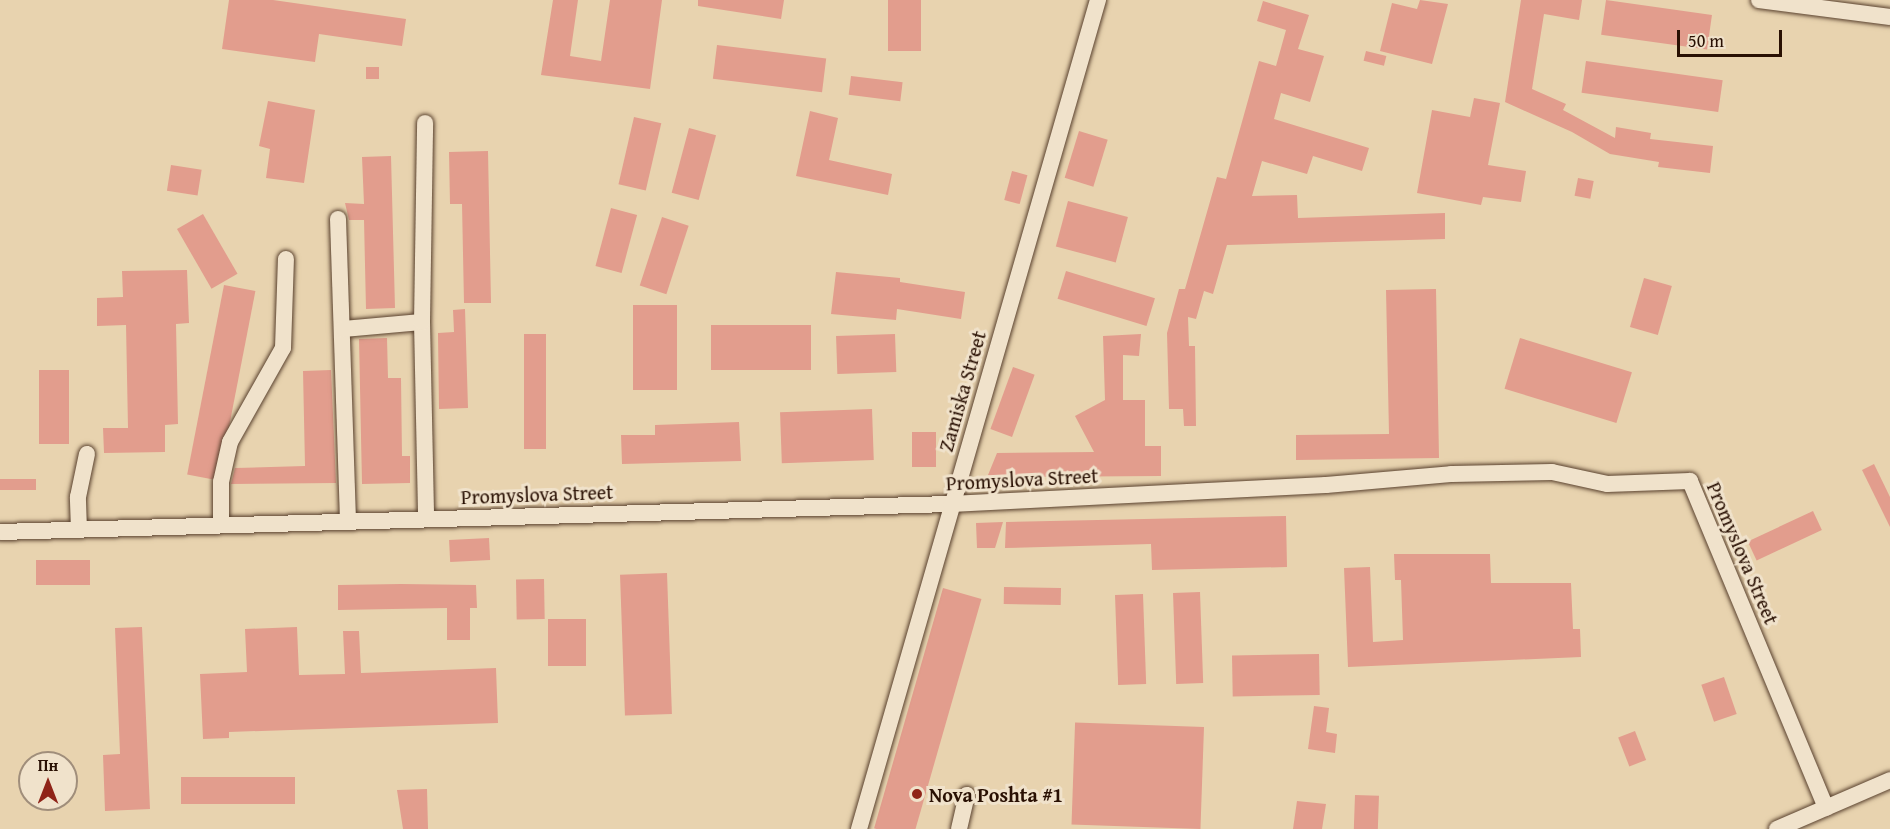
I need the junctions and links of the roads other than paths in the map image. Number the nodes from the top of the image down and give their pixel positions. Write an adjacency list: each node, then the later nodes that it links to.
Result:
1 (1098, 0): 11 (street, Zamiska Street)
2 (1759, 0): 3 (street)
3 (1793, 3): 4 (street)
4 (1890, 17)
5 (425, 123): 8 (street)
6 (338, 219): 9 (street)
7 (286, 259): 14 (street)
8 (422, 322): 9 (street); 12 (street)
9 (343, 329): 13 (street)
10 (87, 454): 15 (street)
11 (951, 504): 12 (street, Promyslova Street); 19 (street, Promyslova Street); 20 (street, Zamiska Street)
12 (426, 518): 13 (street, Promyslova Street)
13 (348, 520): 14 (street, Promyslova Street)
14 (221, 525): 15 (street, Promyslova Street)
15 (79, 530): 16 (street, Promyslova Street)
16 (0, 532)
17 (1890, 780): 19 (street)
18 (967, 795): 21 (street)
19 (1826, 808): 22 (street)
20 (859, 829)
21 (960, 829)
22 (1777, 829)

